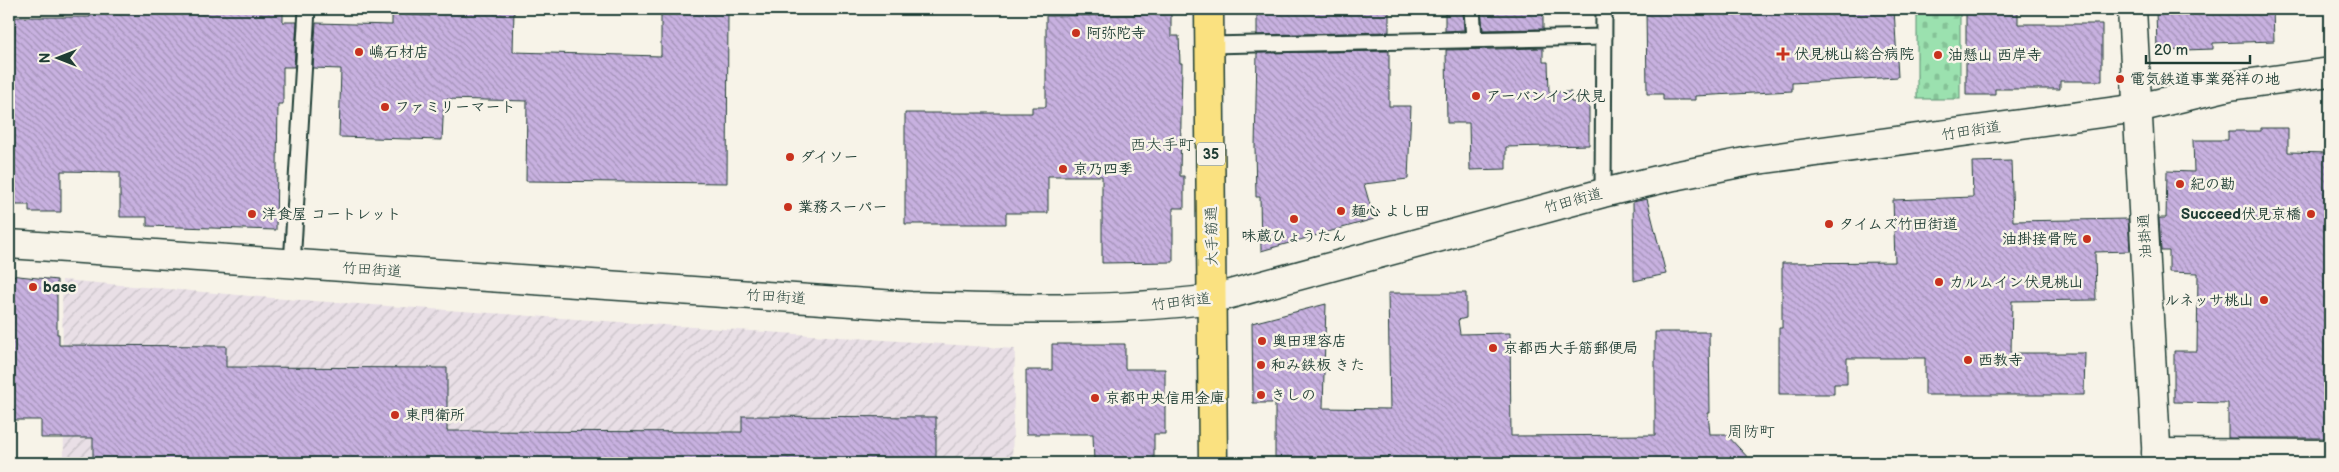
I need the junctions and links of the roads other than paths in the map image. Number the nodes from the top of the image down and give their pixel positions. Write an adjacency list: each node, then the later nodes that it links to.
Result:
1 (307, 9): 13 (lane)
2 (1210, 9): 8 (main road, 大手筋通 / 35)
3 (1472, 9): 7 (lane)
4 (1604, 9): 6 (lane)
5 (2132, 9): 10 (main road, 油掛通)
6 (1604, 37): 7 (lane); 11 (lane)
7 (1474, 39): 8 (lane)
8 (1210, 45): 14 (main road, 大手筋通 / 35)
9 (2330, 72): 10 (main road, 竹田街道)
10 (2138, 108): 11 (main road, 竹田街道); 16 (main road, 油掛通)
11 (1603, 193): 14 (main road, 竹田街道)
12 (9, 244): 13 (main road, 竹田街道)
13 (292, 265): 14 (main road, 竹田街道)
14 (1212, 299): 17 (main road, 大手筋通 / 35)
15 (2330, 454): 16 (main road)
16 (2156, 458)
17 (1213, 463)

